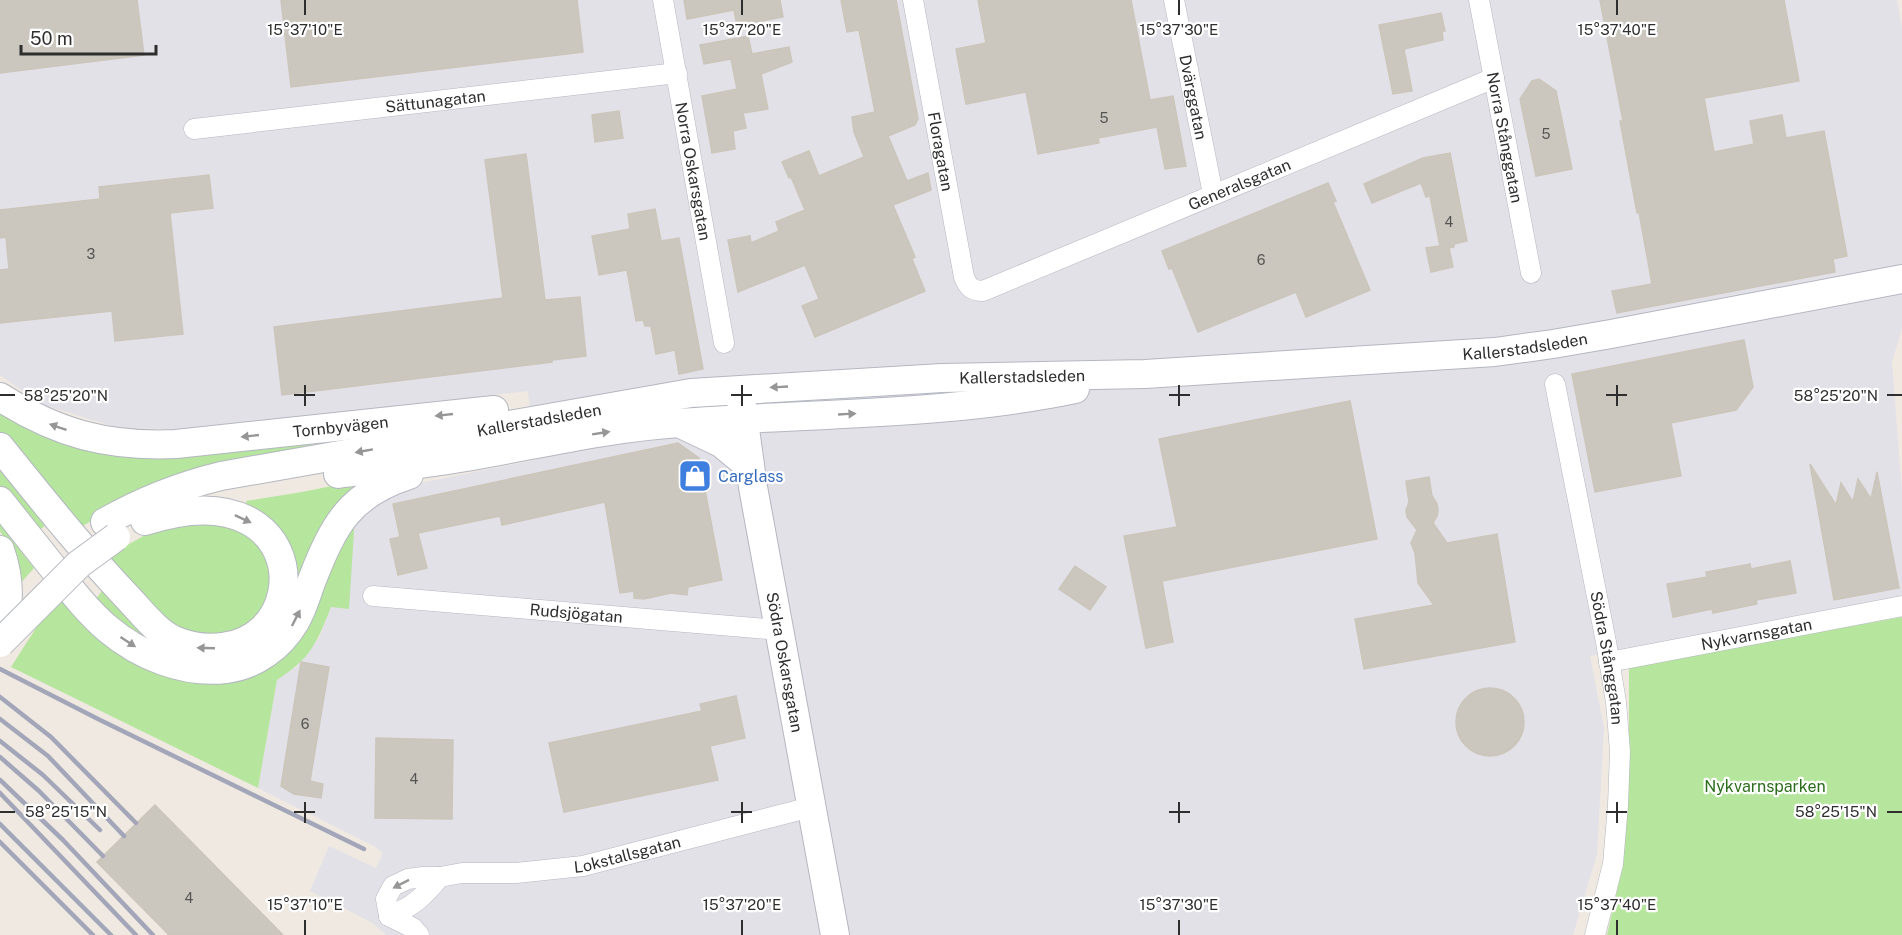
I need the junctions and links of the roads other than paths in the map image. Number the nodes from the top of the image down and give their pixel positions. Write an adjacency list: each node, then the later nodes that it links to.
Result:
1 (663, 0): 5 (street, Norra Oskarsgatan)
2 (913, 0): 11 (street, Floragatan)
3 (1174, 0): 8 (street, Dvärggatan)
4 (1479, 0): 6 (street, Norra Stånggatan)
5 (677, 73): 7 (street, Sättunagatan); 12 (street, Norra Oskarsgatan)
6 (1494, 78): 8 (street, Generalsgatan); 9 (street, Norra Stånggatan)
7 (194, 129)
8 (1213, 194): 11 (street, Generalsgatan)
9 (1531, 273)
10 (1902, 279): 13 (main road, Kallerstadsleden)
11 (983, 291)
12 (724, 343)
13 (1145, 374): 15 (main road, Kallerstadsleden, one-way to 15); 18 (main road, Kallerstadsleden, one-way to 13)
14 (1554, 384): 32 (street, Södra Stånggatan)
15 (740, 389): 16 (main road, Kallerstadsleden); 19 (main road, Södra Oskarsgatan)
16 (691, 393): 17 (main road, Tornbyvägen, one-way to 17); 26 (main road, Kallerstadsleden, one-way to 26)
17 (0, 398)
18 (789, 417): 19 (main road, Kallerstadsleden); 23 (main road)
19 (744, 419): 20 (main road, Kallerstadsleden); 23 (main road, Södra Oskarsgatan)
20 (679, 423): 22 (main road, Kallerstadsleden, one-way to 20); 23 (main road)
21 (0, 447): 25 (main road, one-way to 21)
22 (457, 459): 24 (main road, one-way to 22); 25 (main road, Kallerstadsleden)
23 (752, 477): 30 (main road, Södra Oskarsgatan)
24 (0, 501)
25 (145, 521): 26 (main road, Kallerstadsleden)
26 (110, 530): 31 (main road, Kallerstadsleden)
27 (0, 550): 31 (main road)
28 (373, 596): 30 (street, Rudsjögatan)
29 (1902, 606): 32 (street, Nykvarnsgatan)
30 (779, 630): 33 (main road, Södra Oskarsgatan)
31 (2, 634)
32 (1609, 662): 36 (street, Södra Stånggatan)
33 (811, 807): 34 (street, Lokstallsgatan); 35 (main road, Södra Oskarsgatan)
34 (419, 935)
35 (835, 935)
36 (1595, 935)

